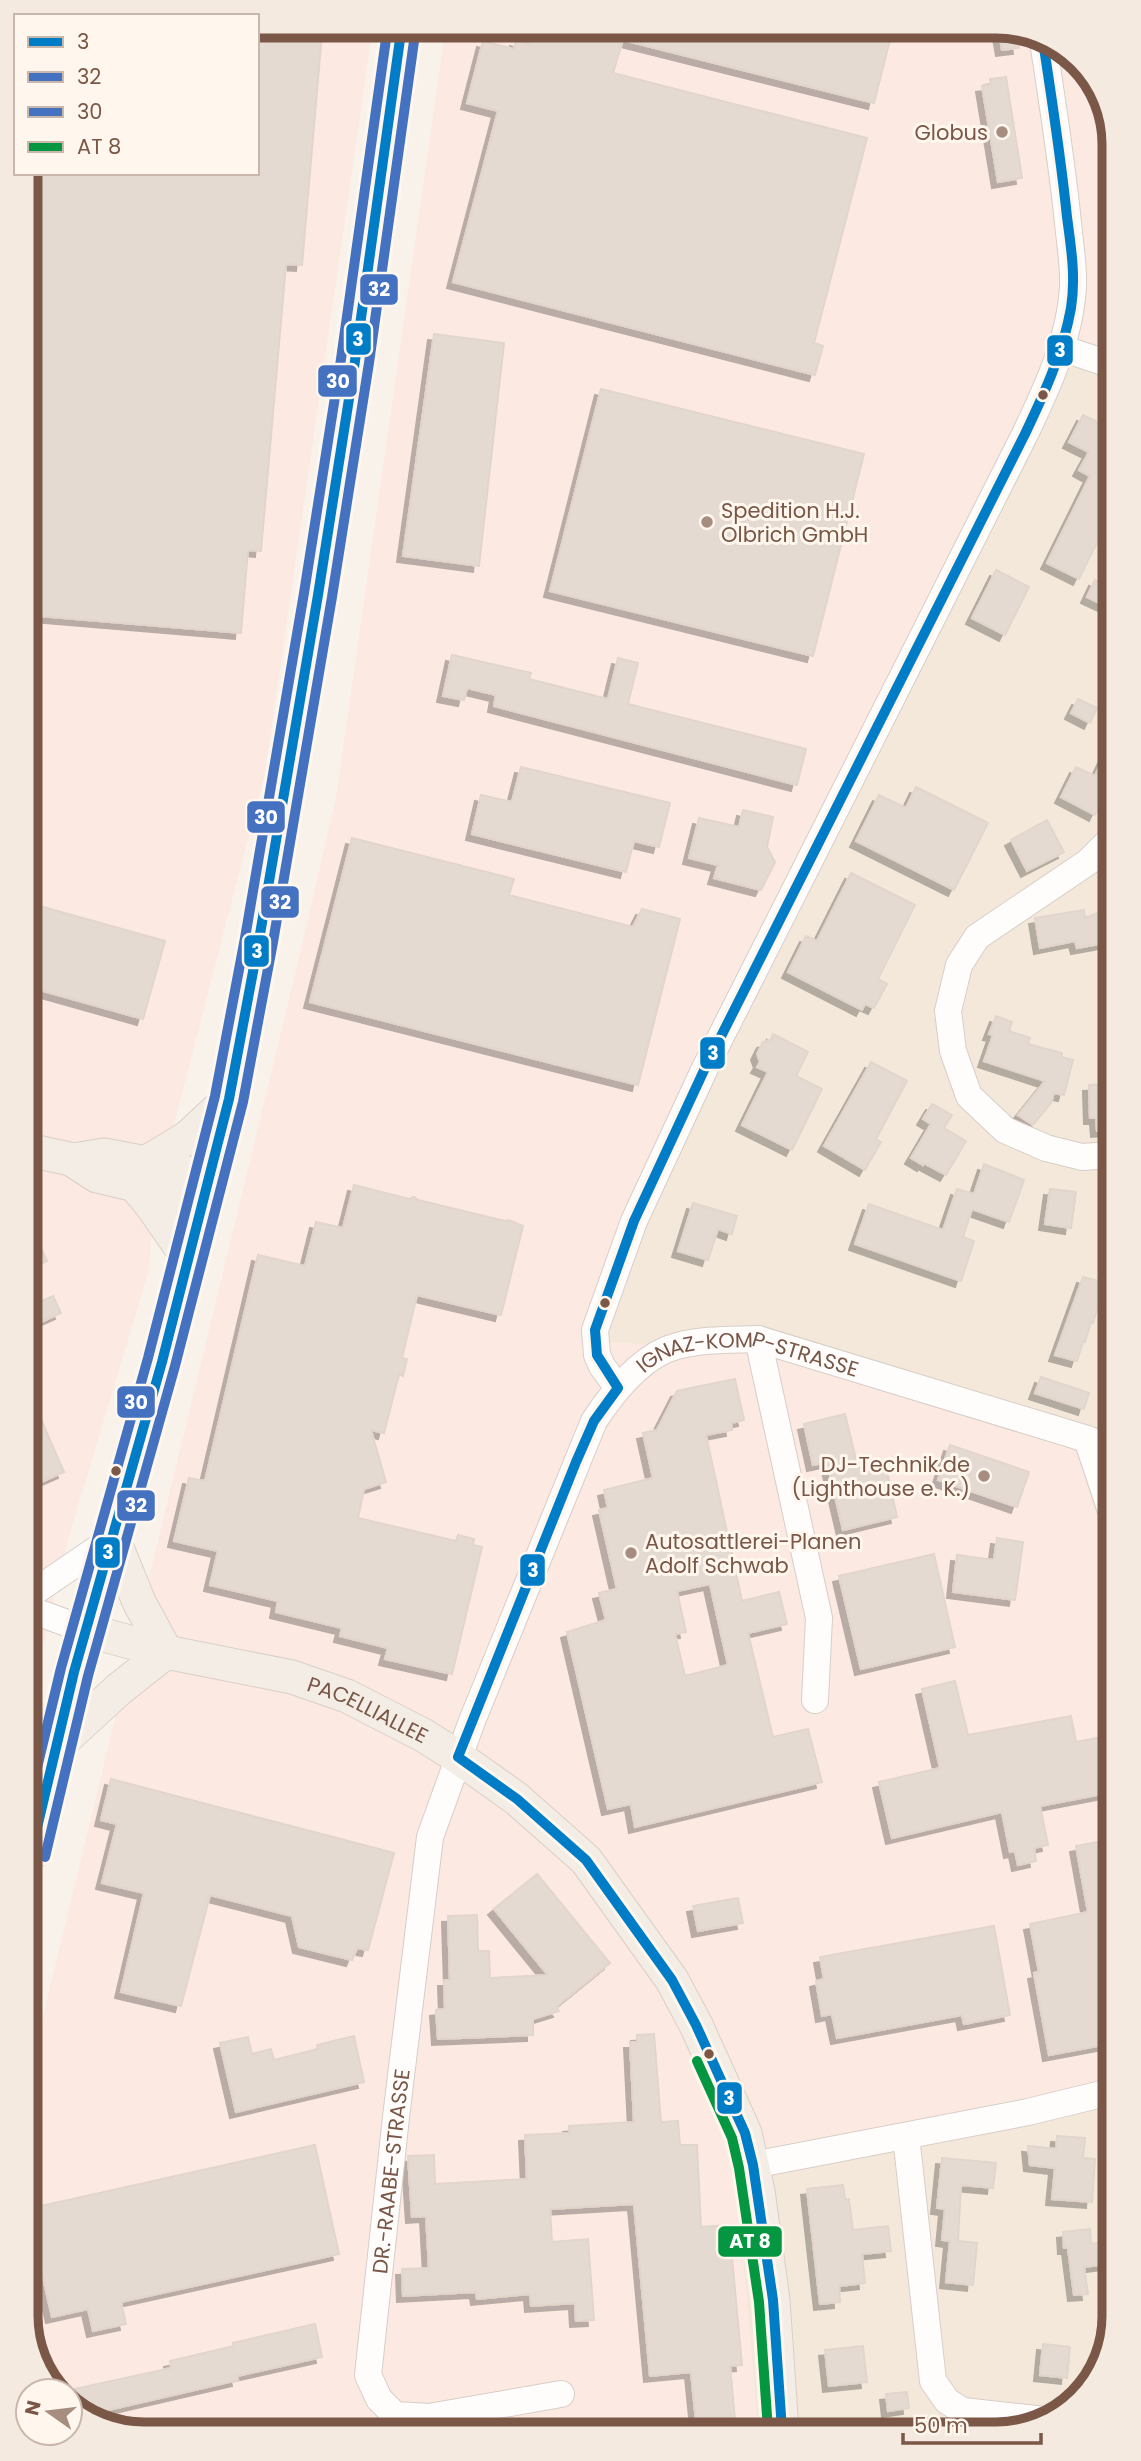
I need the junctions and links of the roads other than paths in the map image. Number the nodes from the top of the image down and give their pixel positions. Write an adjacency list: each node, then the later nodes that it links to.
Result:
1 (400, 39): 6 (main road)
2 (1044, 50): 3 (street)
3 (1061, 348): 4 (street); 13 (street)
4 (1102, 362)
5 (1102, 848): 8 (street)
6 (229, 1098): 9 (main road); 10 (main road)
7 (39, 1152): 9 (main road)
8 (1102, 1156)
9 (141, 1174): 10 (main road); 11 (main road)
10 (207, 1190): 11 (main road)
11 (189, 1259): 17 (main road)
12 (758, 1339): 13 (street, IGNAZ-KOMP-STRASSE); 14 (street, IGNAZ-KOMP-STRASSE); 22 (street)
13 (618, 1388): 24 (street, IGNAZ-KOMP-STRASSE)
14 (1087, 1439): 15 (street, IGNAZ-KOMP-STRASSE); 16 (street)
15 (1102, 1445)
16 (1102, 1484)
17 (113, 1538): 18 (street); 20 (main road); 21 (main road)
18 (39, 1589)
19 (39, 1613): 20 (street)
20 (86, 1630): 21 (main road, PACELLIALLEE); 23 (main road)
21 (166, 1652): 23 (main road); 24 (main road, PACELLIALLEE)
22 (815, 1700)
23 (55, 1748): 25 (main road)
24 (458, 1757): 28 (main road, PACELLIALLEE); 29 (street, DR.-RAABE-STRASSE)
25 (39, 1819)
26 (1102, 2095): 27 (street)
27 (906, 2136): 28 (street); 30 (street)
28 (753, 2165): 31 (main road, PACELLIALLEE)
29 (561, 2394)
30 (1026, 2418)
31 (781, 2422)

